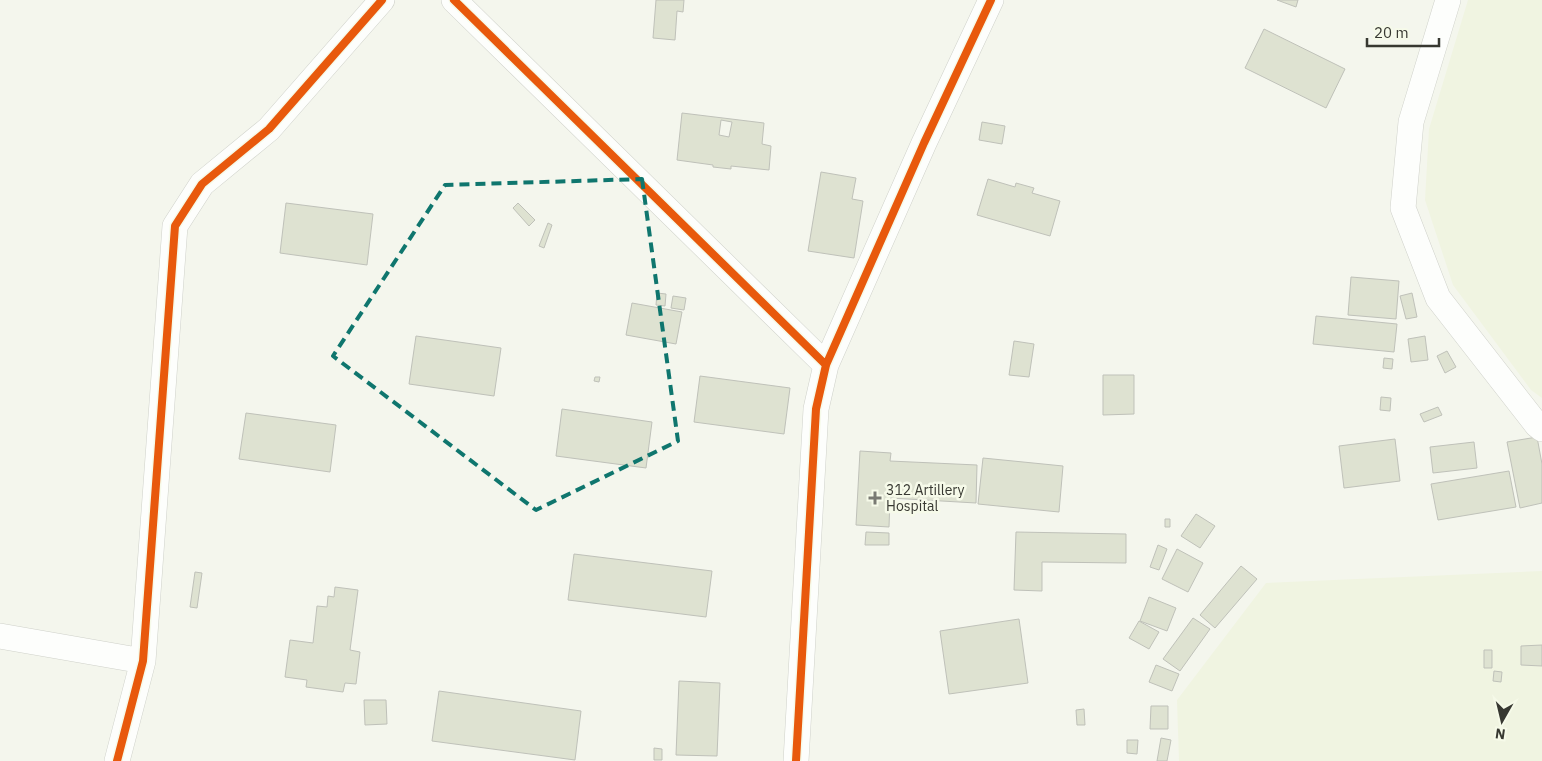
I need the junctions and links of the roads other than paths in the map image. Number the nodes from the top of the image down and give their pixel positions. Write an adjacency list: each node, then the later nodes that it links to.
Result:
1 (382, 0): 8 (street)
2 (454, 0): 5 (street)
3 (991, 0): 5 (street)
4 (1448, 0): 6 (street)
5 (826, 365): 10 (street)
6 (1542, 428)
7 (0, 636): 8 (street)
8 (143, 661): 9 (street)
9 (117, 761)
10 (796, 761)

